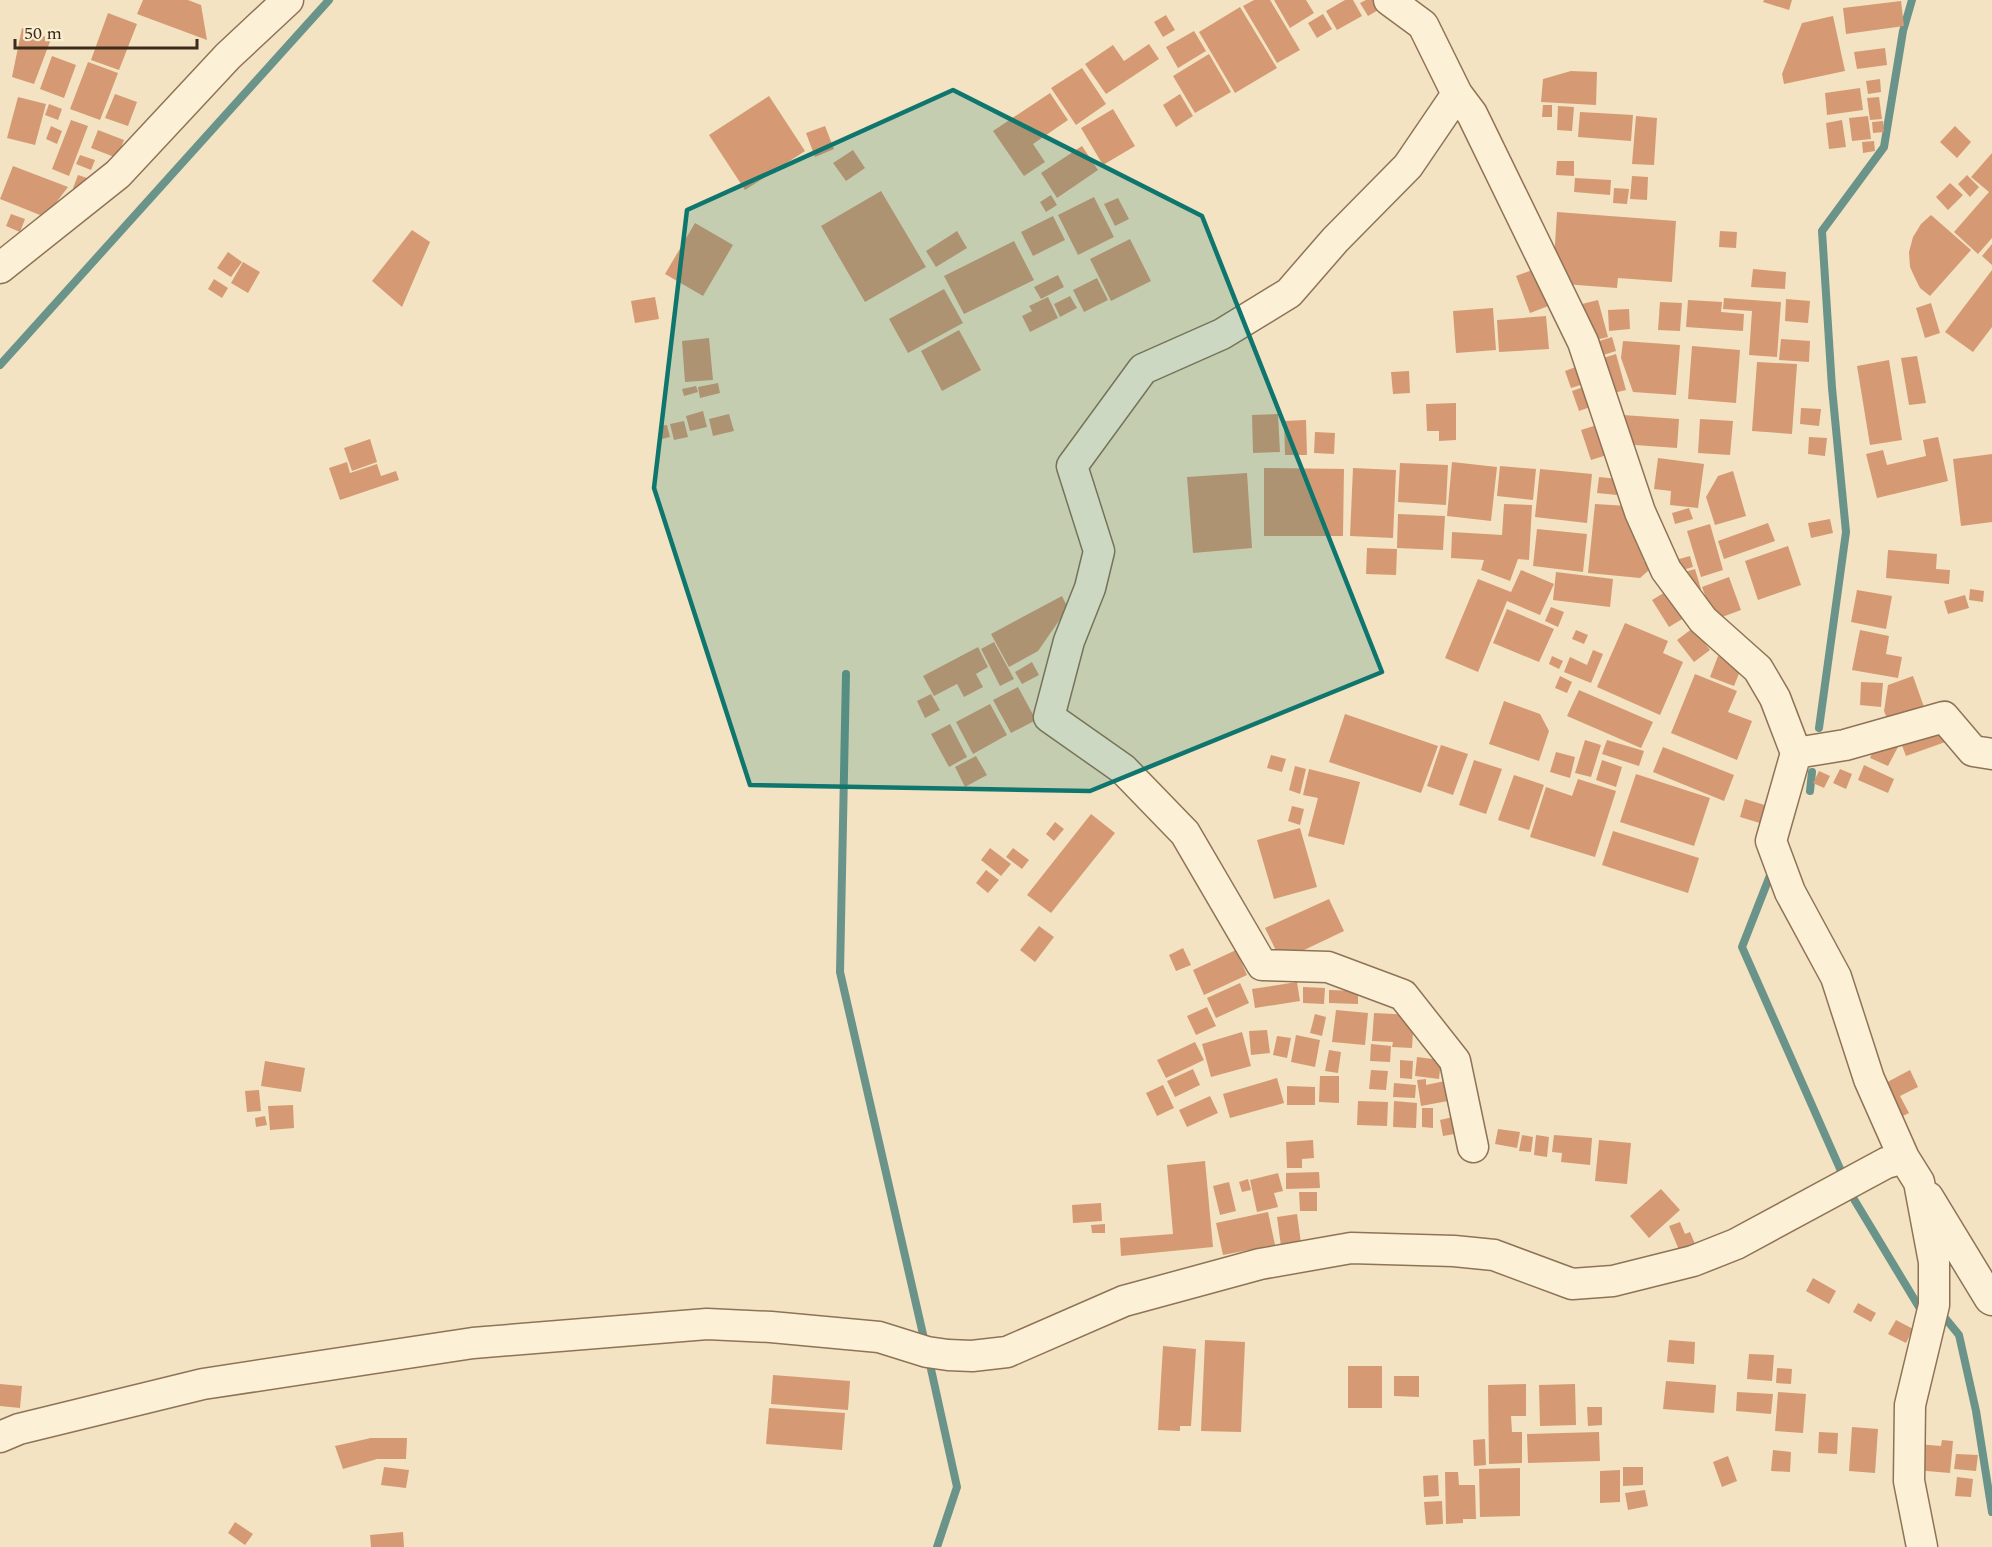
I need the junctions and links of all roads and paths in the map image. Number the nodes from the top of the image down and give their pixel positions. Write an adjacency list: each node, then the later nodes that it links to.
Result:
1 (288, 0): 4 (street)
2 (1389, 0): 3 (street)
3 (1457, 94): 5 (street); 7 (street)
4 (0, 268)
5 (1796, 753): 6 (street); 8 (street)
6 (1992, 754)
7 (1473, 1147)
8 (1912, 1170): 9 (street); 10 (street); 11 (street)
9 (1992, 1300)
10 (0, 1437)
11 (1922, 1547)

